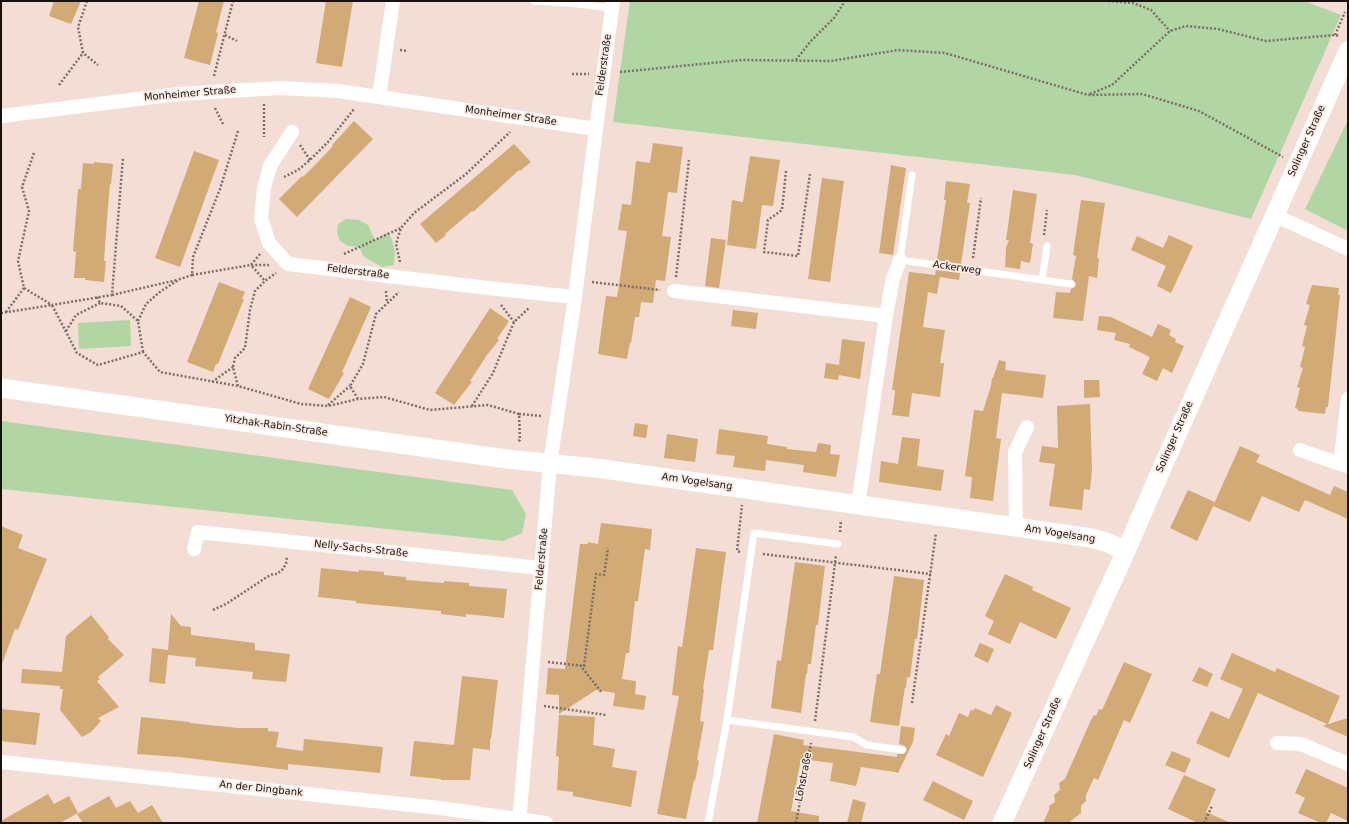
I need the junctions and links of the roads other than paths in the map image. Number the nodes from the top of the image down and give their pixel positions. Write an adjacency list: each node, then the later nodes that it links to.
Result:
1 (392, 1): 6 (street)
2 (534, 1): 3 (lane)
3 (569, 2): 4 (lane)
4 (612, 5): 8 (street, Felderstraße)
5 (1345, 43): 11 (main road, Solinger Straße)
6 (372, 96): 7 (street, Monheimer Straße); 8 (street, Monheimer Straße)
7 (1, 116)
8 (596, 128): 18 (street, Felderstraße)
9 (292, 132): 18 (street, Felderstraße)
10 (912, 175): 14 (lane)
11 (1274, 215): 13 (street); 30 (main road, Solinger Straße)
12 (1047, 246): 15 (lane)
13 (1348, 248)
14 (900, 260): 15 (lane, Ackerweg); 19 (street)
15 (1042, 280): 16 (lane, Ackerweg)
16 (1071, 284)
17 (674, 291): 19 (street)
18 (575, 297): 24 (street, Felderstraße)
19 (886, 316): 26 (street)
20 (1, 388): 24 (main road, Yitzhak-Rabin-Straße)
21 (1348, 399): 25 (street)
22 (1027, 427): 27 (street, Am Vogelsang)
23 (1300, 450): 25 (street)
24 (550, 464): 26 (main road, Am Vogelsang); 31 (street, Felderstraße)
25 (1344, 465)
26 (850, 504): 27 (main road, Am Vogelsang)
27 (1016, 527): 30 (main road, Am Vogelsang)
28 (838, 544): 32 (lane)
29 (194, 549): 31 (street, Nelly-Sachs-Straße)
30 (1126, 551): 40 (main road, Solinger Straße)
31 (541, 568): 37 (street, Felderstraße)
32 (727, 720): 34 (lane); 39 (lane)
33 (1277, 743): 36 (street)
34 (902, 750)
35 (1, 762): 37 (street, An der Dingbank)
36 (1348, 764)
37 (520, 821): 38 (street)
38 (546, 823)
39 (708, 823)
40 (1002, 823)

